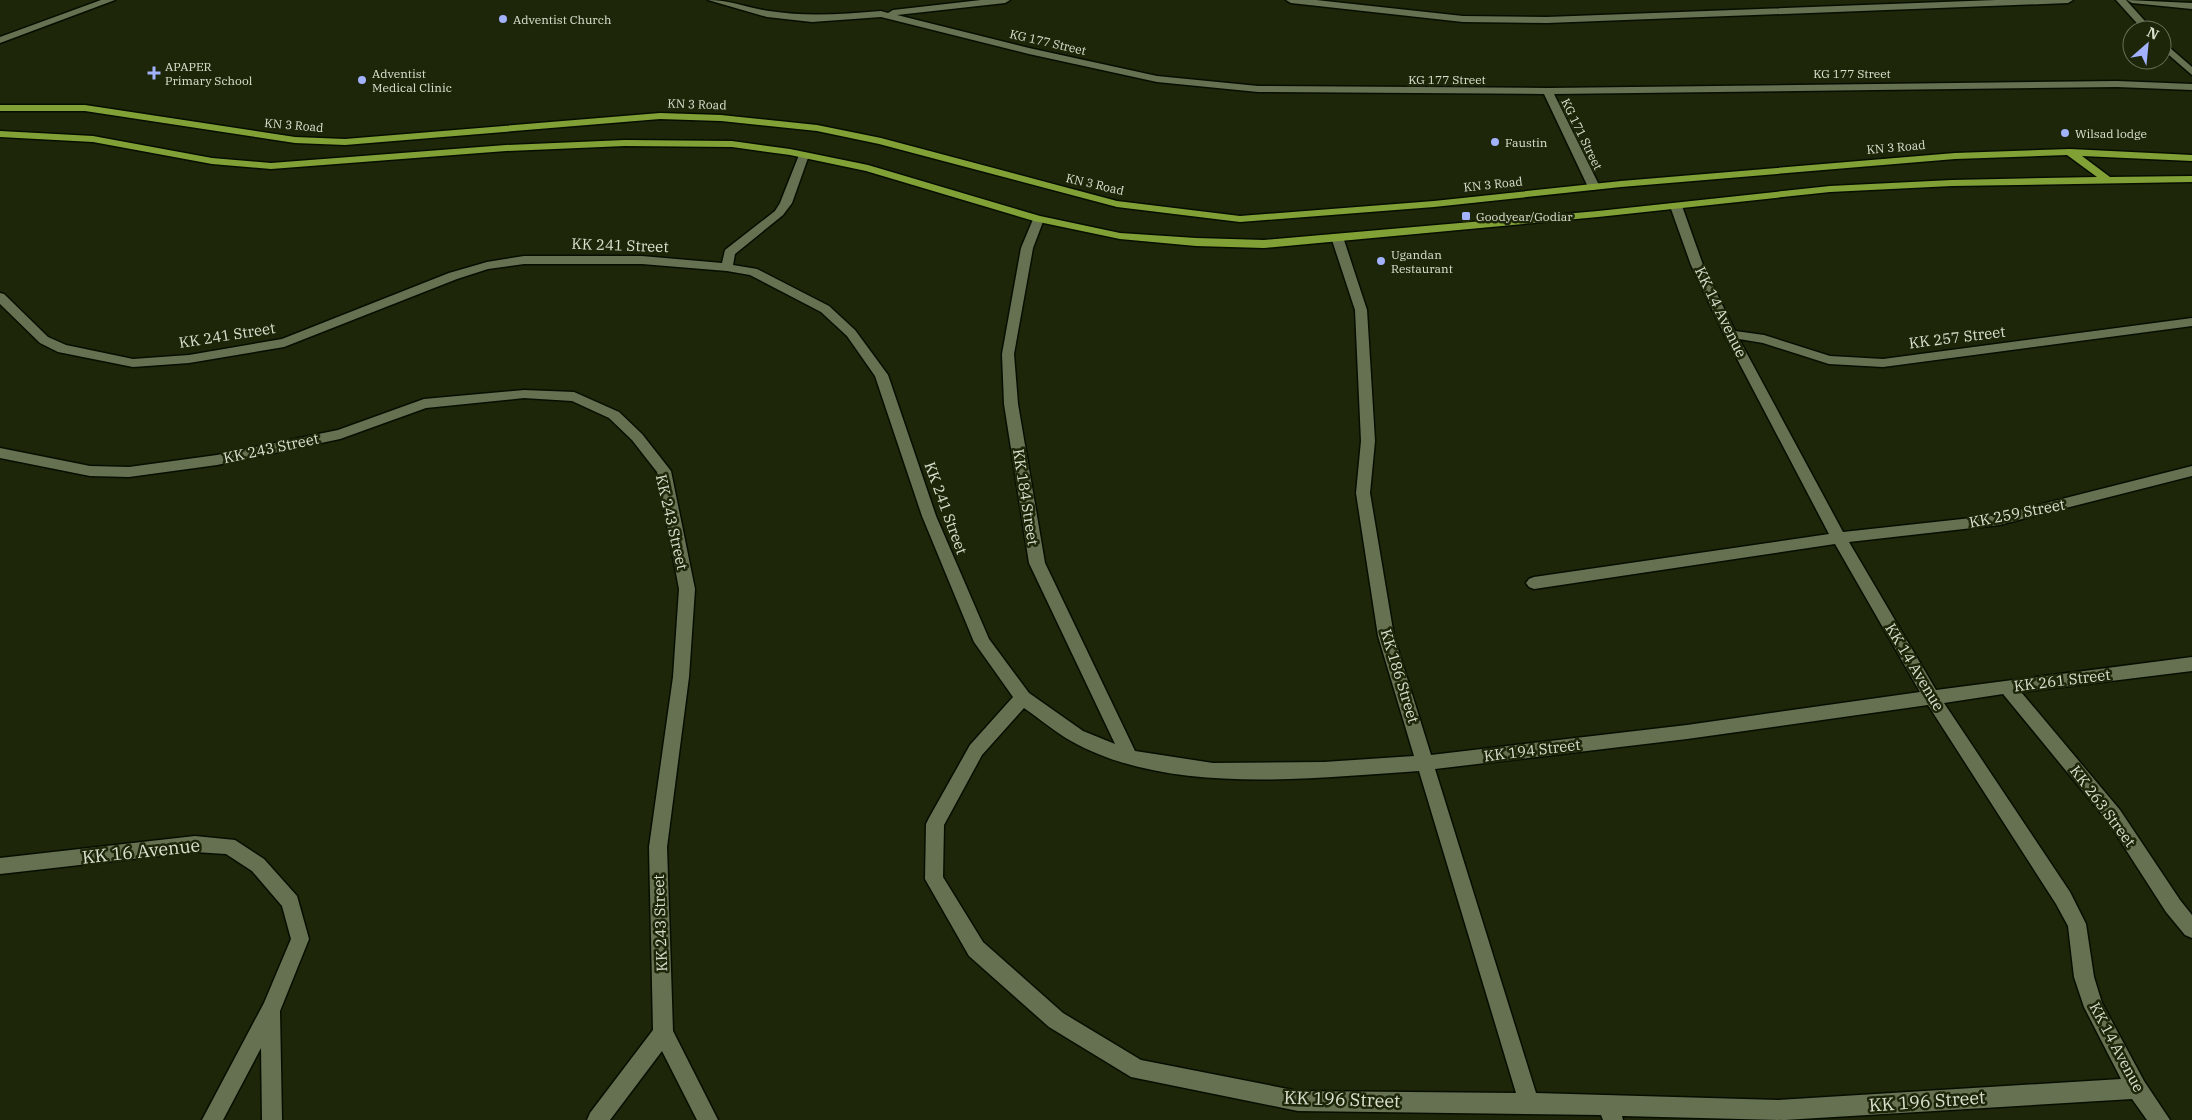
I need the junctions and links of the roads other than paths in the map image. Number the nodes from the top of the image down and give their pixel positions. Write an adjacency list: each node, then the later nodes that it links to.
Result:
1 (110, 0): 11 (street)
2 (713, 0): 9 (street, KG 177 Street)
3 (1005, 0): 9 (street)
4 (1292, 0): 5 (street)
5 (2068, 0)
6 (2121, 0): 10 (street)
7 (2132, 0): 8 (street)
8 (2192, 6)
9 (881, 14): 15 (street, KG 177 Street)
10 (2139, 20)
11 (0, 40)
12 (2172, 53): 13 (street)
13 (2192, 72)
14 (2192, 87): 15 (street, KG 177 Street)
15 (1548, 91): 23 (street, KG 171 Street)
16 (0, 108): 23 (highway, KN 3 Road)
17 (0, 134): 19 (highway)
18 (2070, 152): 20 (highway, KN 3 Road); 21 (highway); 23 (highway, KN 3 Road)
19 (804, 155): 25 (highway); 27 (street)
20 (2192, 158)
21 (2106, 179): 22 (highway); 24 (highway)
22 (2192, 179)
23 (1594, 187)
24 (1676, 206): 26 (highway); 30 (street, KK 14 Avenue)
25 (1038, 219): 26 (highway); 39 (street, KK 184 Street)
26 (1337, 237): 40 (street, KK 186 Street)
27 (727, 267): 28 (street, KK 241 Street); 37 (street, KK 241 Street)
28 (0, 297)
29 (2192, 322): 30 (street, KK 257 Street)
30 (1730, 334): 33 (street, KK 14 Avenue)
31 (0, 453): 44 (street, KK 243 Street)
32 (2192, 470): 33 (street, KK 259 Street)
33 (1839, 538): 34 (street, KK 259 Street); 38 (street, KK 14 Avenue)
34 (1534, 583)
35 (2192, 664): 36 (street, KK 261 Street)
36 (2007, 687): 38 (street, KK 261 Street); 42 (street, KK 263 Street)
37 (1023, 698): 39 (street); 46 (street, KK 196 Street)
38 (1932, 698): 40 (street, KK 194 Street); 45 (street, KK 14 Avenue)
39 (1130, 758): 40 (street, KK 194 Street)
40 (1426, 762): 46 (street, KK 186 Street)
41 (0, 866): 43 (street, KK 16 Avenue)
42 (2192, 929)
43 (271, 1010): 48 (street, KK 16 Avenue); 49 (street)
44 (663, 1033): 50 (street); 51 (street)
45 (2137, 1088): 47 (street, KK 196 Street); 52 (street, KK 14 Avenue)
46 (1529, 1103): 47 (street, KK 196 Street)
47 (1611, 1113)
48 (212, 1120)
49 (272, 1120)
50 (597, 1120)
51 (708, 1120)
52 (2160, 1120)

